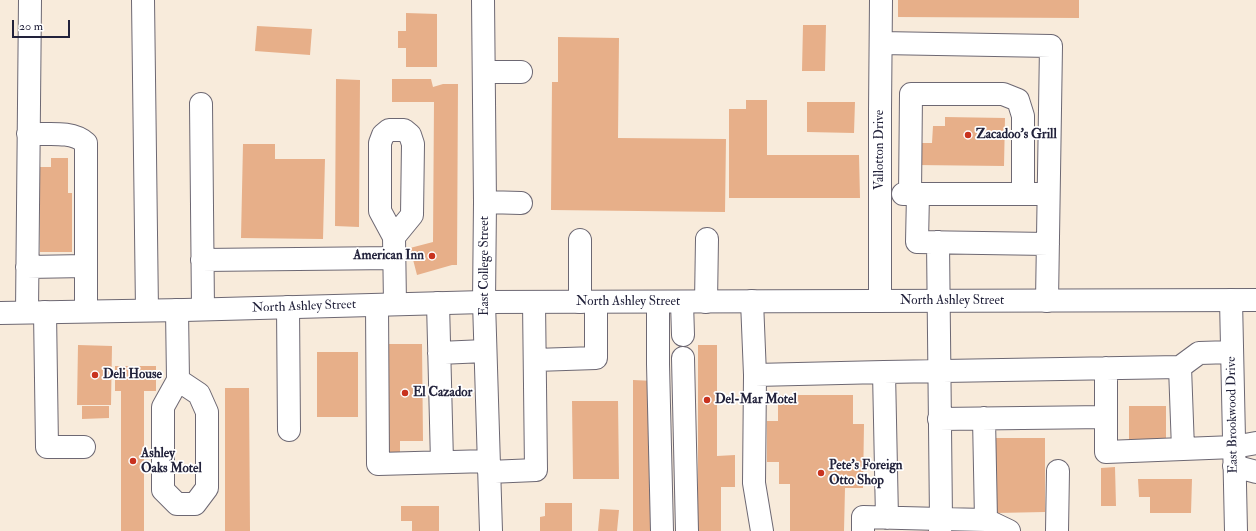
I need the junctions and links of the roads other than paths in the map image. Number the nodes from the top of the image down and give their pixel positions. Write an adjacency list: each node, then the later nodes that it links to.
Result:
1 (30, 0): 11 (main road)
2 (143, 0): 43 (main road)
3 (484, 0): 6 (main road, East College Street)
4 (881, 0): 5 (main road, Vallotton Drive)
5 (881, 44): 8 (main road, Vallotton Drive); 15 (main road)
6 (485, 72): 7 (main road); 16 (main road, East College Street)
7 (521, 72)
8 (880, 94): 9 (main road); 12 (main road, Vallotton Drive)
9 (911, 94): 13 (main road); 14 (main road)
10 (201, 104): 24 (main road)
11 (28, 134): 25 (main road); 26 (main road)
12 (880, 193): 13 (main road); 30 (main road, Vallotton Drive)
13 (914, 194): 14 (main road); 21 (main road)
14 (1023, 194): 15 (main road)
15 (1049, 195): 22 (main road)
16 (485, 202): 17 (main road); 33 (main road, East College Street)
17 (521, 203)
18 (394, 237): 23 (main road)
19 (707, 239): 38 (main road)
20 (580, 240): 35 (main road)
21 (938, 242): 22 (main road); 31 (main road)
22 (1048, 244): 32 (main road)
23 (394, 258): 24 (main road); 40 (main road)
24 (202, 260): 42 (main road)
25 (86, 266): 26 (main road); 45 (main road)
26 (27, 267): 46 (main road)
27 (1231, 300): 28 (main road, North Ashley Street); 32 (main road, North Ashley Street); 50 (main road, East Brookwood Drive)
28 (1256, 300)
29 (752, 301): 30 (main road, North Ashley Street); 38 (main road, North Ashley Street); 58 (main road)
30 (880, 301): 31 (main road, North Ashley Street)
31 (938, 301): 32 (main road, North Ashley Street); 56 (main road)
32 (1047, 301)
33 (484, 302): 34 (main road, North Ashley Street); 39 (main road, North Ashley Street); 49 (main road, East College Street)
34 (534, 302): 35 (main road, North Ashley Street); 52 (main road)
35 (588, 302): 36 (main road, North Ashley Street); 52 (main road)
36 (658, 302): 37 (main road, North Ashley Street); 55 (main road)
37 (682, 302): 38 (main road, North Ashley Street); 48 (main road)
38 (706, 302)
39 (438, 303): 40 (main road, North Ashley Street); 51 (main road)
40 (386, 305): 41 (main road, North Ashley Street); 68 (main road)
41 (288, 307): 42 (main road, North Ashley Street); 63 (main road)
42 (203, 309): 44 (main road, North Ashley Street)
43 (147, 310): 44 (main road, North Ashley Street); 45 (main road, North Ashley Street)
44 (177, 310): 59 (main road)
45 (86, 311): 46 (main road, North Ashley Street)
46 (36, 312): 47 (main road, North Ashley Street); 65 (main road)
47 (0, 313)
48 (683, 335)
49 (485, 351): 51 (main road); 69 (main road, East College Street)
50 (1232, 352): 53 (main road); 67 (main road, East Brookwood Drive)
51 (439, 353): 68 (main road)
52 (535, 360): 69 (main road)
53 (1180, 367): 54 (main road); 66 (main road)
54 (1106, 368): 56 (main road); 60 (main road)
55 (659, 371): 76 (main road); 77 (main road)
56 (939, 371): 57 (main road); 62 (main road)
57 (884, 372): 58 (main road); 72 (main road)
58 (755, 375): 78 (main road)
59 (178, 380): 59 (main road)
60 (1106, 417): 61 (main road); 66 (main road)
61 (984, 418): 62 (main road); 73 (main road)
62 (940, 419): 74 (main road)
63 (289, 430)
64 (1256, 443): 67 (main road)
65 (84, 447)
66 (1183, 449): 67 (main road)
67 (1234, 457): 71 (main road); 82 (main road, East Brookwood Drive)
68 (442, 462): 69 (main road)
69 (489, 467): 75 (main road, East College Street)
70 (1058, 471): 81 (main road)
71 (1256, 472)
72 (887, 518): 74 (main road); 79 (main road)
73 (986, 520): 74 (main road); 80 (main road)
74 (941, 525)
75 (491, 531)
76 (662, 531)
77 (687, 531)
78 (762, 531)
79 (863, 531)
80 (1009, 531)
81 (1057, 531)
82 (1236, 531)

